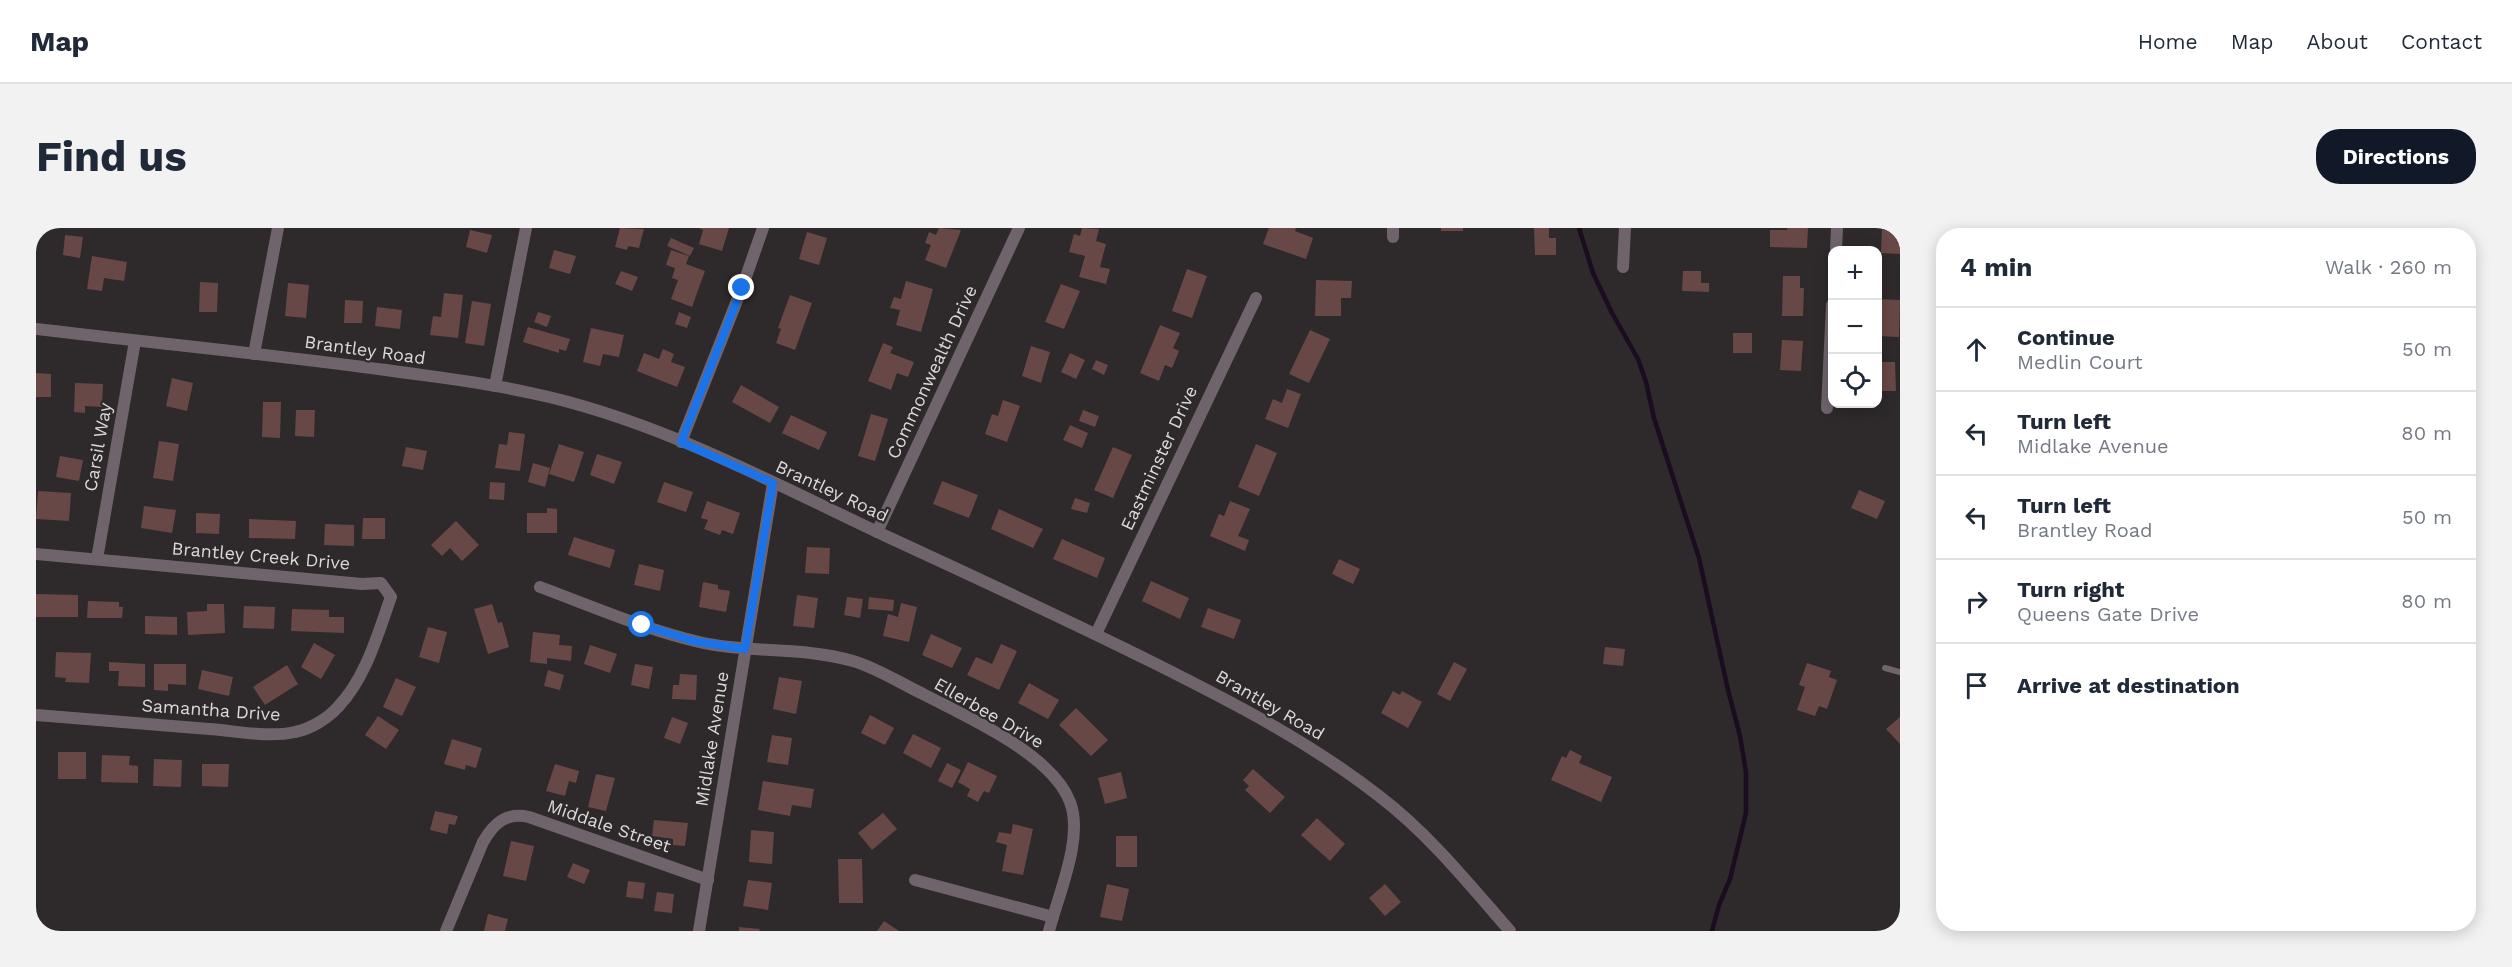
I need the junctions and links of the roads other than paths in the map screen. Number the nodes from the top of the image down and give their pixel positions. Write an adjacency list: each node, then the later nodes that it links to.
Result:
1 (278, 228): 12 (street)
2 (526, 228): 14 (street)
3 (763, 228): 16 (street)
4 (1019, 228): 18 (street, Commonwealth Drive)
5 (1625, 228): 8 (street)
6 (1838, 228): 7 (street)
7 (1836, 246)
8 (1623, 267)
9 (1256, 298): 22 (street, Eastminster Drive)
10 (36, 328): 11 (street, Brantley Road)
11 (135, 340): 12 (street, Brantley Road); 20 (street, Carsil Way)
12 (254, 354): 14 (street, Brantley Road)
13 (1830, 354): 15 (street)
14 (495, 386): 16 (street, Brantley Road)
15 (1827, 408)
16 (681, 442): 17 (street, Brantley Road)
17 (773, 483): 18 (street, Brantley Road); 23 (street, Midlake Avenue)
18 (877, 532): 22 (street, Brantley Road)
19 (36, 554): 20 (street, Brantley Creek Drive)
20 (97, 559): 26 (street, Brantley Creek Drive)
21 (540, 587): 23 (street, Ellerbee Drive)
22 (1096, 634): 34 (street, Brantley Road)
23 (745, 649): 28 (street, Midlake Avenue); 30 (street, Ellerbee Drive)
24 (1885, 668): 25 (lane)
25 (1900, 672)
26 (359, 676): 27 (street, Samantha Drive)
27 (36, 715)
28 (708, 880): 31 (street, Middale Street); 32 (street, Midlake Avenue)
29 (915, 880): 30 (street)
30 (1053, 917): 33 (street, Ellerbee Drive)
31 (446, 931)
32 (699, 931)
33 (1049, 931)
34 (1510, 931)

